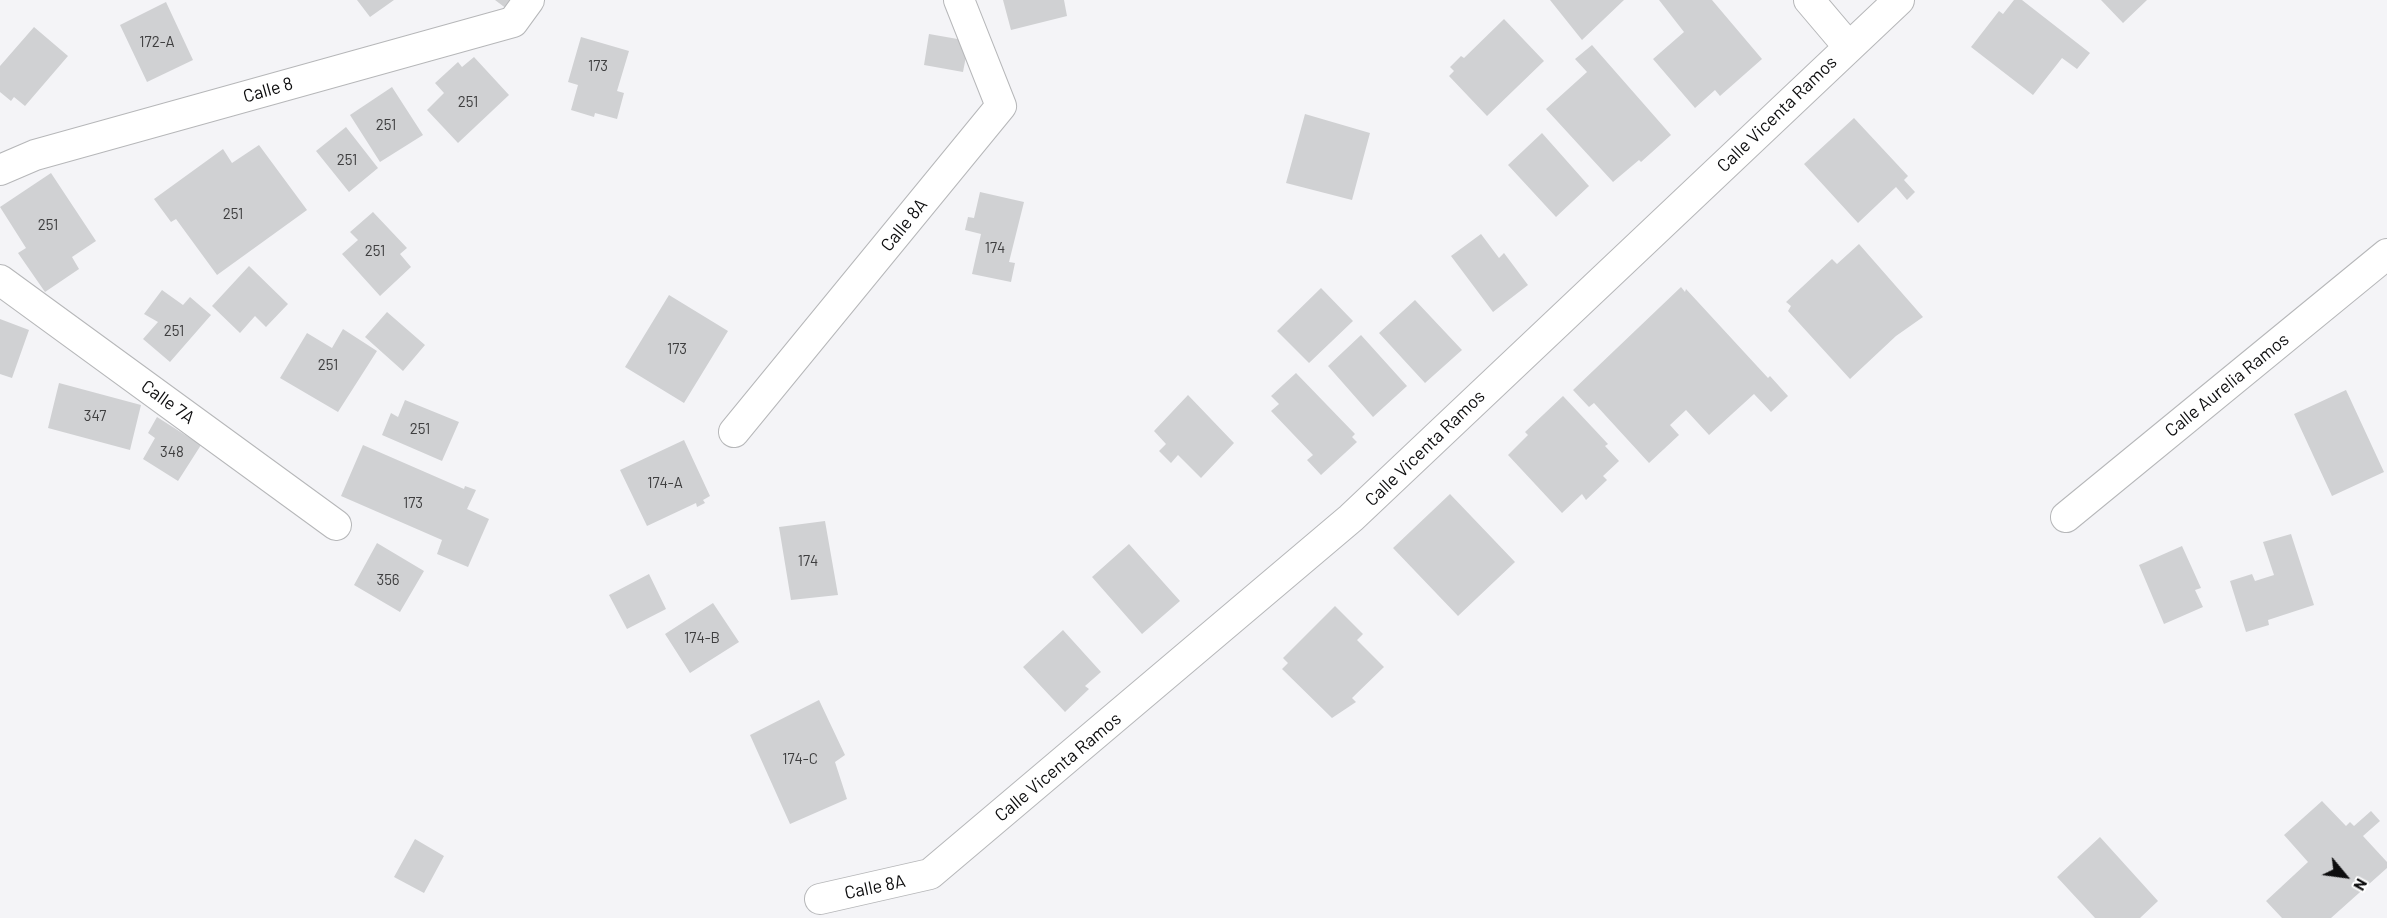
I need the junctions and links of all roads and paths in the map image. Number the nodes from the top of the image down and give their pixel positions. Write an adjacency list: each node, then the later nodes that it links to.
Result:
1 (529, 0): 6 (street, Calle 8)
2 (959, 0): 9 (street, Calle 8A)
3 (1809, 0): 5 (street)
4 (1899, 0): 5 (street, Calle Vicenta Ramos)
5 (1848, 46): 12 (street, Calle Vicenta Ramos)
6 (0, 170)
7 (2387, 254): 10 (street, Calle Aurelia Ramos)
8 (0, 280): 11 (street, Calle 7A)
9 (734, 432)
10 (2066, 517)
11 (336, 525)
12 (930, 874): 13 (street, Calle 8A)
13 (820, 899)

